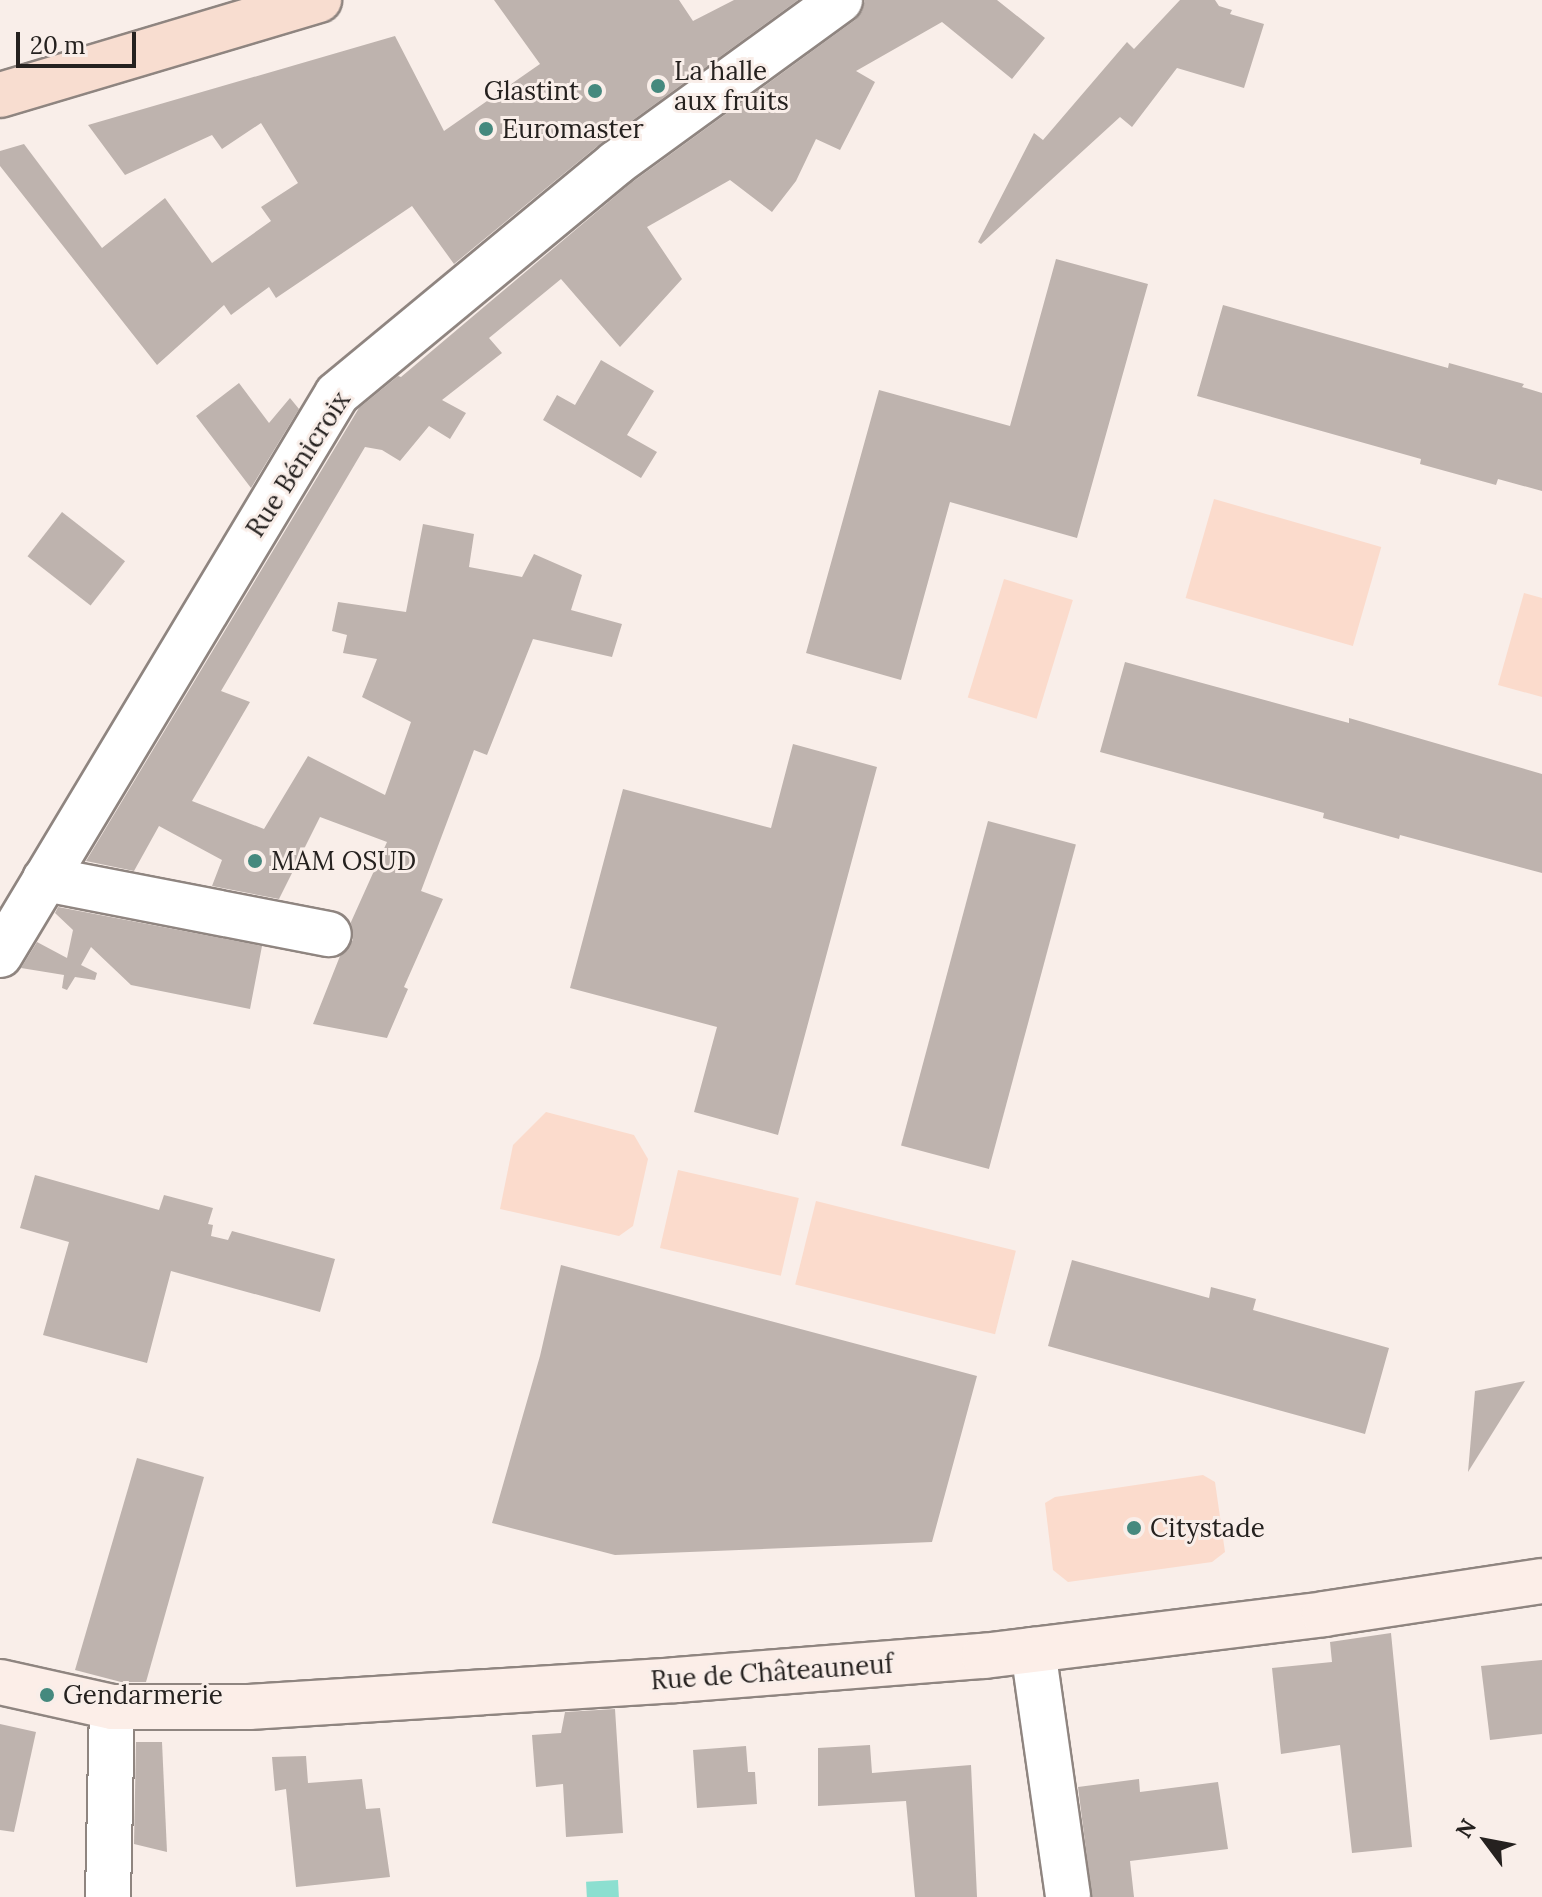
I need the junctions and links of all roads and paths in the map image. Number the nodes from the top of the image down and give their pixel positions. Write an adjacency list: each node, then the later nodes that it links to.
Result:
1 (319, 0): 3 (main road)
2 (840, 0): 4 (street, Rue Bénicroix)
3 (0, 95)
4 (45, 879): 5 (street); 6 (street, Rue Bénicroix)
5 (329, 934)
6 (0, 955)
7 (1542, 1581): 8 (main road, Rue de Châteauneuf)
8 (1033, 1650): 10 (main road, Rue de Châteauneuf); 12 (street)
9 (0, 1682): 10 (main road, Rue de Châteauneuf)
10 (112, 1707): 11 (street)
11 (108, 1897)
12 (1068, 1897)

